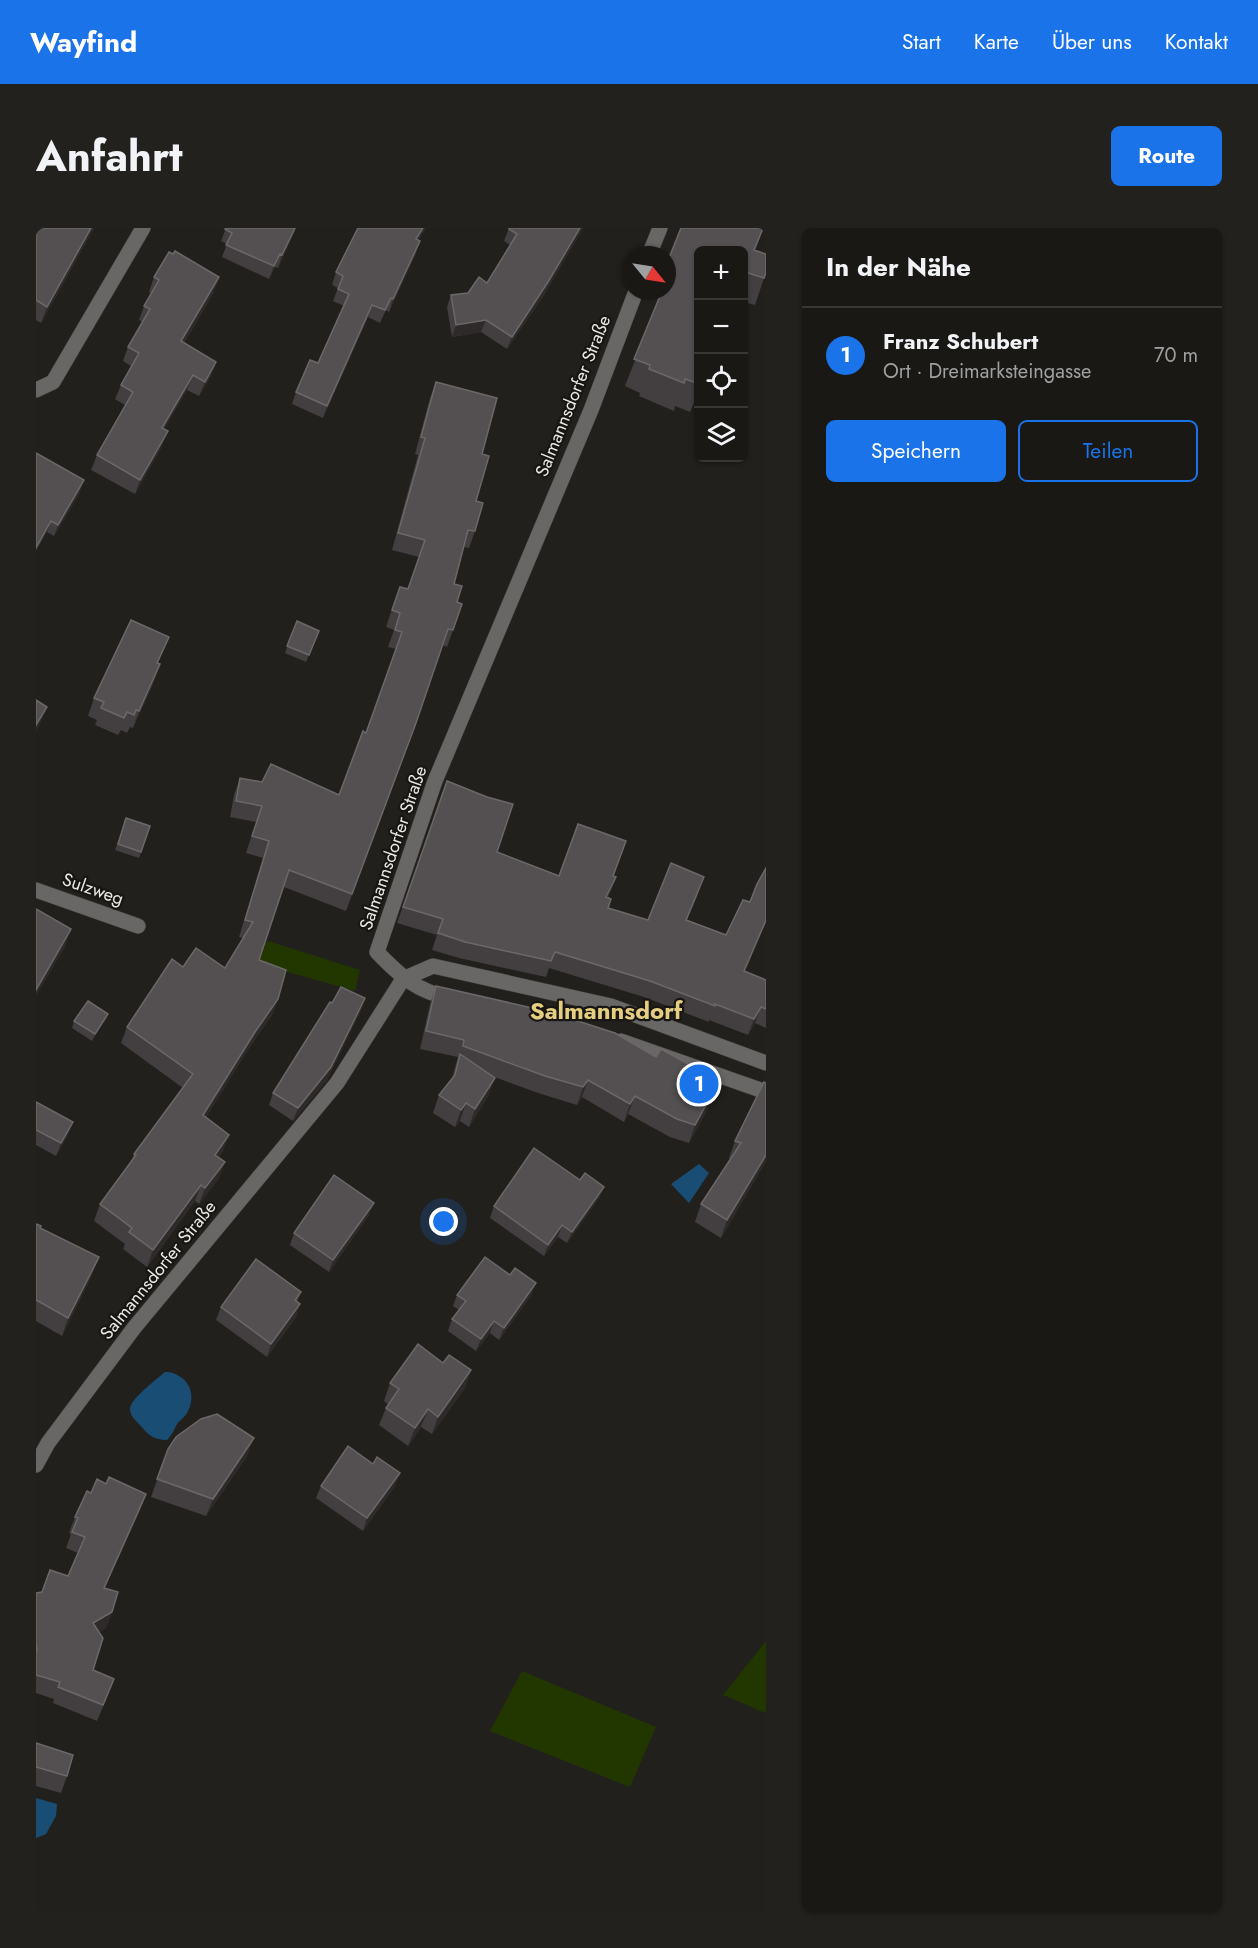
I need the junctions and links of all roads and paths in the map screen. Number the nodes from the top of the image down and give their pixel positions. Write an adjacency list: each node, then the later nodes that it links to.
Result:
1 (143, 228): 5 (street)
2 (660, 228): 3 (street)
3 (653, 246)
4 (633, 300): 8 (street, Salmannsdorfer Straße)
5 (36, 390)
6 (36, 890): 7 (street, Sulzweg)
7 (138, 926)
8 (403, 979): 9 (street); 11 (street); 15 (street, Salmannsdorfer Straße)
9 (467, 1002)
10 (603, 1036): 13 (street)
11 (705, 1040): 12 (street); 13 (street)
12 (766, 1063)
13 (695, 1066): 14 (street)
14 (766, 1092)
15 (36, 1465)

